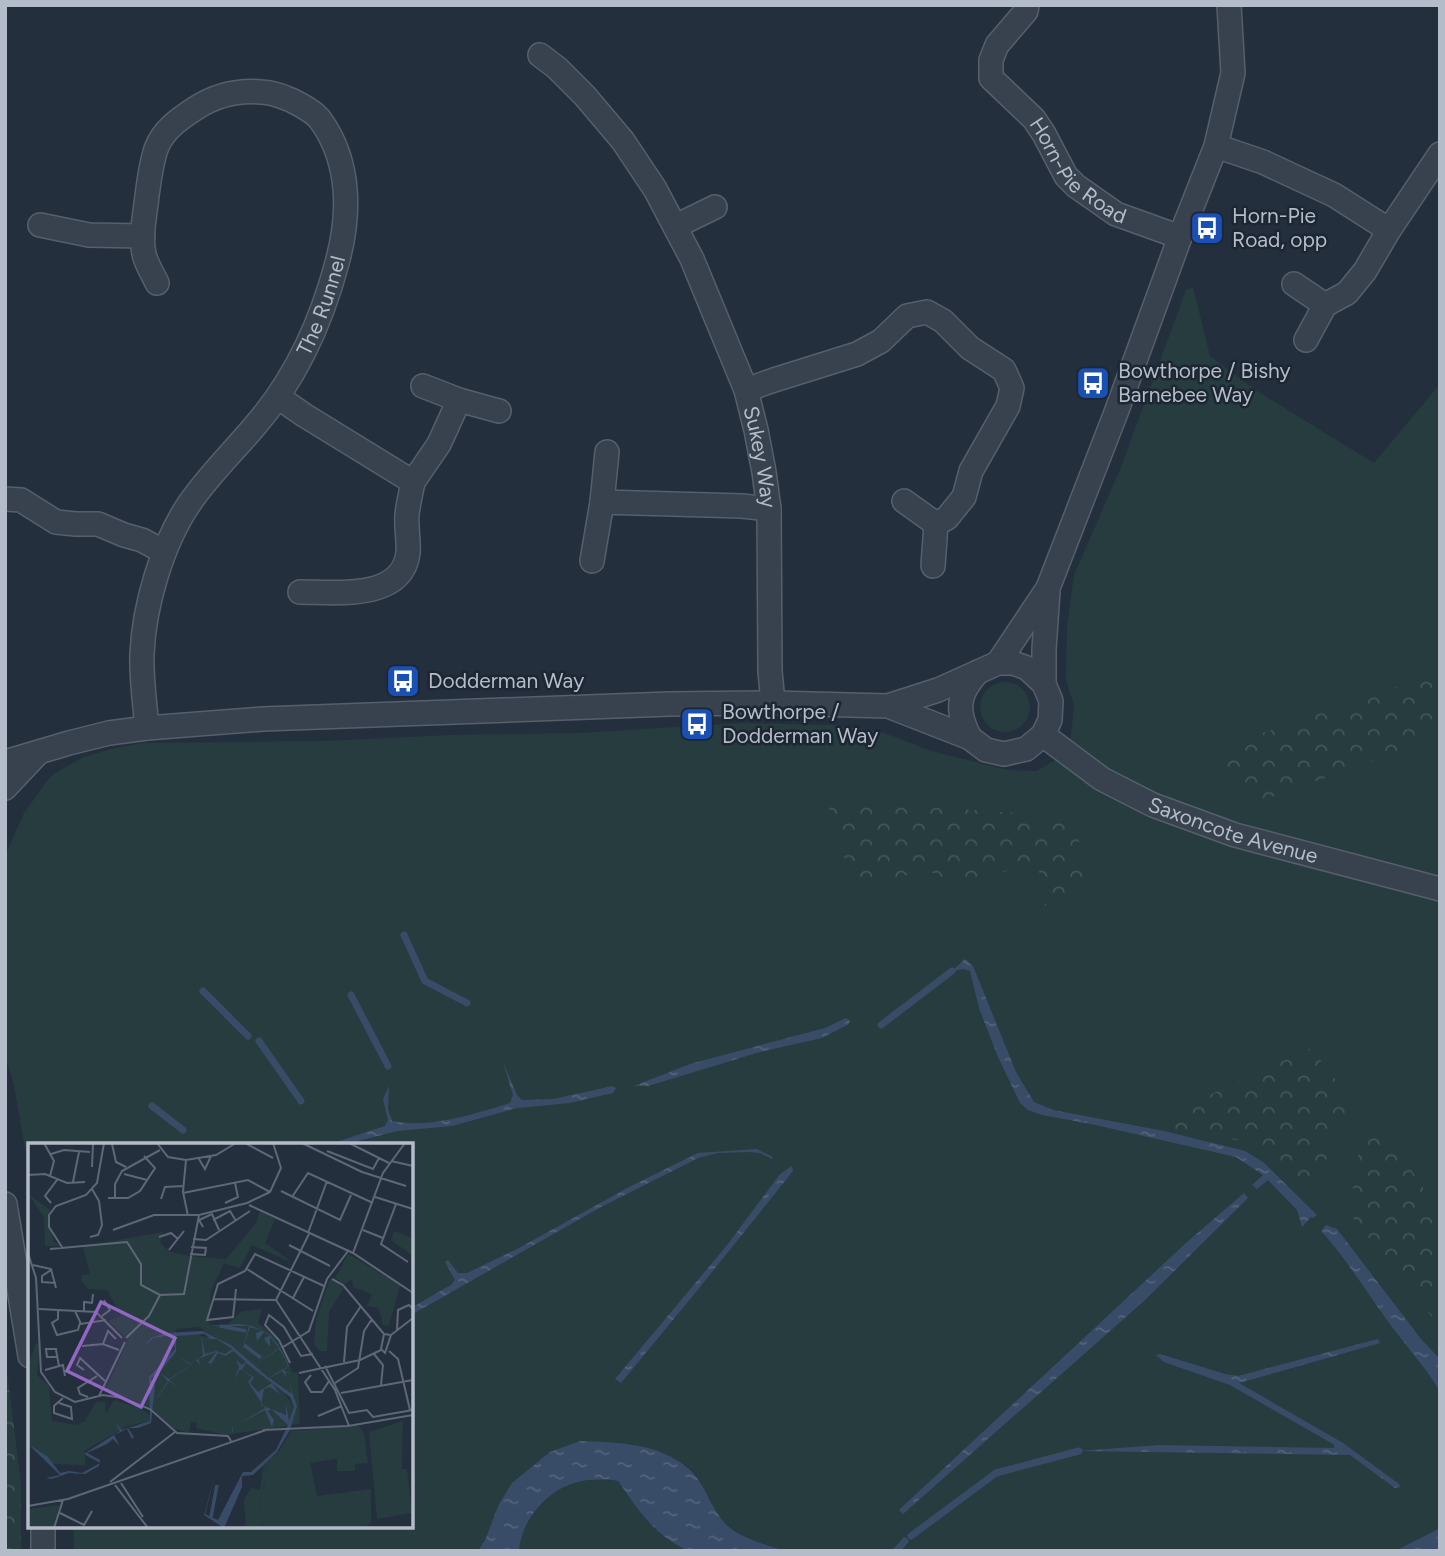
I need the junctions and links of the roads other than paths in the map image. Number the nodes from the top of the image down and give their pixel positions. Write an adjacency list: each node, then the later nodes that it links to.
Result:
1 (1027, 5): 11 (street, Horn-Pie Road)
2 (1229, 5): 4 (street)
3 (540, 55): 8 (street, Sukey Way)
4 (1216, 146): 9 (street); 11 (street)
5 (1440, 154): 9 (street)
6 (715, 207): 8 (street)
7 (40, 225): 10 (street)
8 (676, 226): 17 (street, Sukey Way)
9 (1389, 230): 14 (street)
10 (143, 236): 12 (street, The Runnel); 18 (street, The Runnel)
11 (1180, 237): 31 (street)
12 (157, 283)
13 (1294, 284): 14 (street)
14 (1325, 305): 15 (street)
15 (1306, 340)
16 (423, 386): 19 (street)
17 (746, 390): 26 (street, Sukey Way); 27 (street)
18 (278, 397): 22 (street); 28 (street, The Runnel)
19 (459, 400): 20 (street); 22 (street)
20 (499, 411)
21 (607, 452): 25 (street)
22 (413, 482): 32 (street)
23 (5, 499): 28 (street)
24 (904, 501): 27 (street)
25 (602, 502): 26 (street); 29 (street)
26 (769, 509): 35 (street, Sukey Way)
27 (936, 524): 30 (street)
28 (164, 552): 37 (street, The Runnel)
29 (592, 561)
30 (933, 566)
31 (1048, 588): 33 (street); 34 (street)
32 (300, 592)
33 (989, 666): 34 (street); 36 (street); 39 (street)
34 (1044, 684): 38 (street)
35 (772, 703): 36 (street); 37 (street)
36 (888, 706): 39 (street)
37 (148, 728): 40 (street)
38 (1043, 735): 39 (street); 43 (street, Saxoncote Avenue)
39 (970, 738)
40 (38, 753): 41 (street); 42 (street)
41 (5, 762)
42 (5, 788)
43 (1440, 889)
44 (5, 1204): 45 (street)
45 (28, 1344)
46 (43, 1528): 47 (street)
47 (43, 1551)

